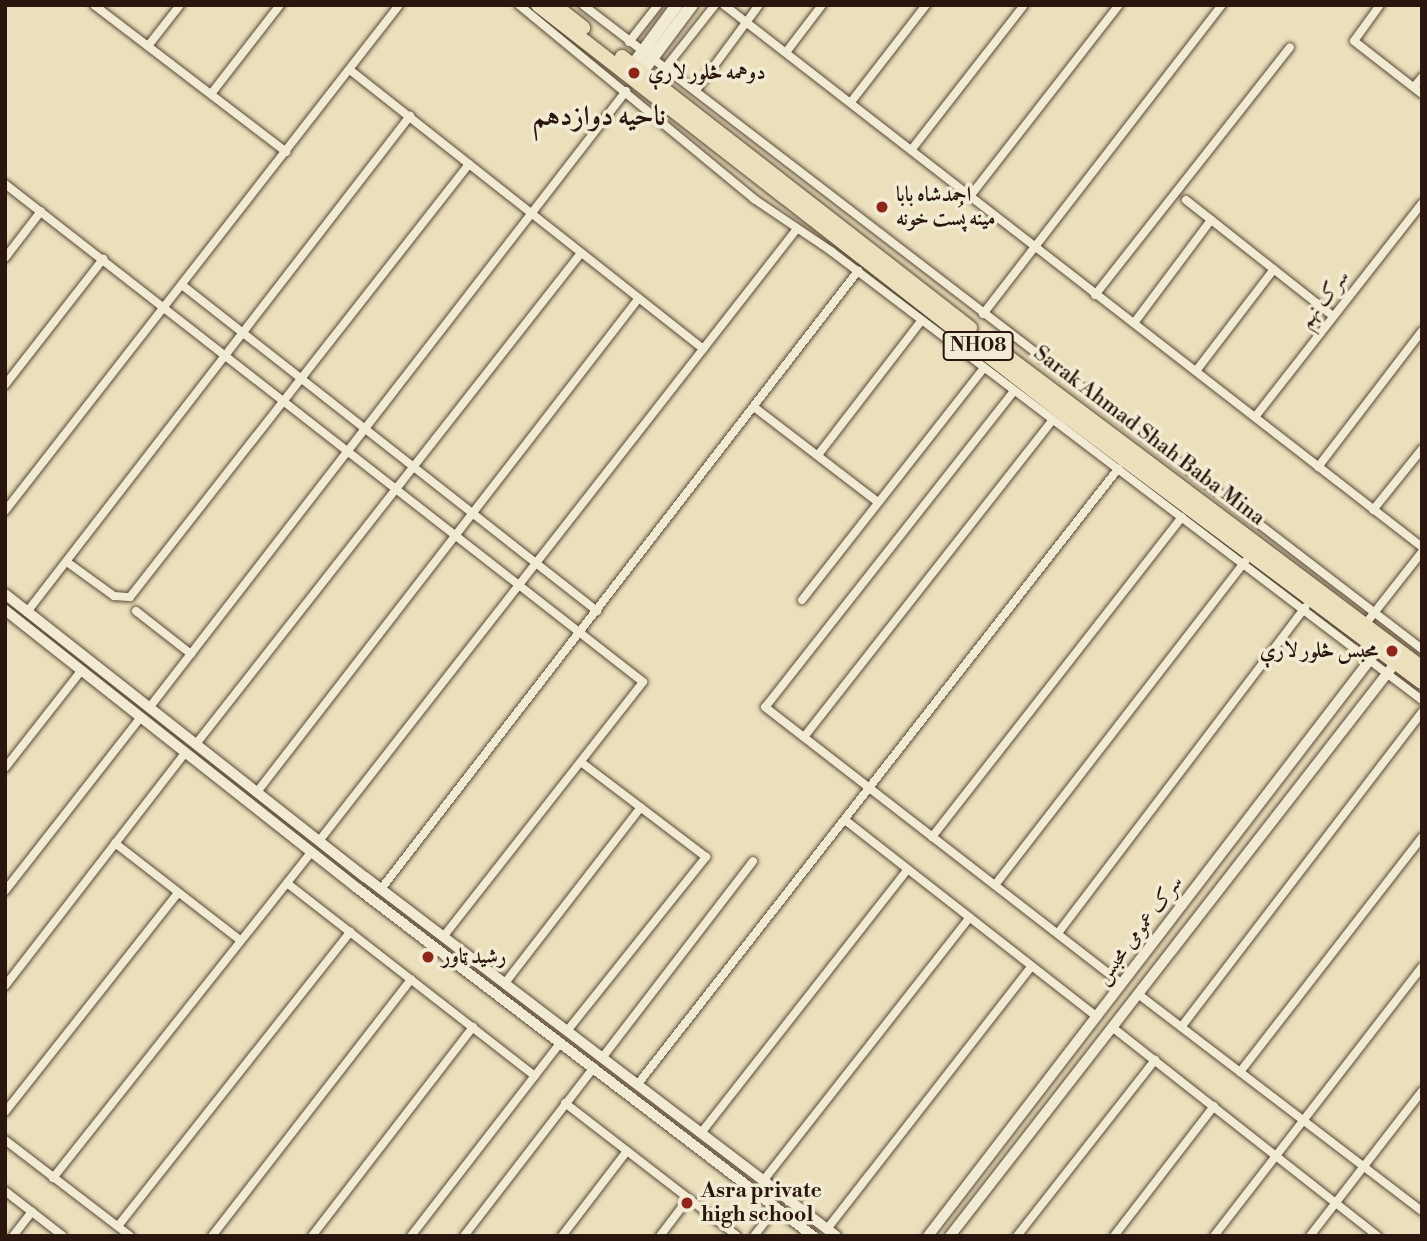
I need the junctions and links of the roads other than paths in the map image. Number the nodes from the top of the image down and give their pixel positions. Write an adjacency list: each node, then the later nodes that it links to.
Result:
1 (94, 5): 23 (street)
2 (180, 5): 23 (street)
3 (280, 5): 33 (street)
4 (399, 5): 28 (street)
5 (519, 5): 29 (street)
6 (538, 5): 29 (highway, NH08)
7 (554, 5): 29 (highway, NH08)
8 (583, 5): 22 (street)
9 (658, 5): 22 (street)
10 (677, 5): 26 (main road)
11 (692, 5): 26 (main road)
12 (715, 5): 27 (street)
13 (724, 5): 21 (street)
14 (759, 5): 21 (street)
15 (822, 5): 25 (street)
16 (926, 5): 35 (street)
17 (1024, 5): 37 (street)
18 (1119, 5): 41 (street)
19 (1222, 5): 48 (street)
20 (1380, 5): 31 (street)
21 (747, 20): 25 (street); 32 (street)
22 (629, 41): 26 (street)
23 (148, 46): 33 (street)
24 (1290, 47): 55 (street)
25 (787, 51): 35 (street)
26 (647, 55): 27 (street); 29 (main road)
27 (666, 68): 32 (street)
28 (350, 70): 36 (street); 38 (street)
29 (633, 77): 45 (street); 47 (street); 102 (highway, NH08)
30 (1422, 77): 31 (street)
31 (1413, 87): 34 (street)
32 (697, 89): 58 (street)
33 (211, 94): 38 (street)
34 (1422, 94)
35 (851, 102): 37 (street)
36 (410, 116): 39 (street); 62 (street)
37 (912, 149): 41 (street)
38 (286, 152): 54 (street)
39 (469, 164): 45 (street); 68 (street)
40 (5, 184): 44 (street)
41 (971, 195): 48 (street)
42 (1185, 200): 46 (street)
43 (1422, 203): 59 (street, سرک نهم)
44 (41, 211): 50 (street); 51 (street)
45 (534, 215): 49 (street); 75 (street)
46 (1211, 220): 52 (street); 61 (street)
47 (796, 230): 53 (street); 64 (street)
48 (1035, 246): 55 (street); 58 (street)
49 (581, 253): 56 (street); 79 (street)
50 (5, 258)
51 (103, 259): 57 (street); 69 (street)
52 (1274, 269): 59 (street); 67 (street)
53 (858, 271): 60 (street); 72 (street)
54 (182, 285): 57 (street); 62 (street)
55 (1096, 295): 61 (street)
56 (639, 298): 64 (street); 86 (street)
57 (164, 307): 65 (street); 85 (street)
58 (983, 314): 100 (street)
59 (1333, 316): 73 (street, سرک نهم)
60 (922, 320): 66 (street); 78 (street)
61 (1133, 323): 67 (street)
62 (240, 331): 65 (street); 68 (street)
63 (1422, 331): 80 (street)
64 (703, 349): 92 (street)
65 (223, 353): 71 (street); 91 (street)
66 (984, 368): 70 (street); 83 (street)
67 (1196, 370): 73 (street)
68 (301, 379): 71 (street); 75 (street)
69 (5, 385)
70 (1014, 391): 74 (street); 114 (street)
71 (283, 401): 77 (street); 91 (street)
72 (754, 407): 78 (street); 99 (street)
73 (1255, 417): 80 (street)
74 (1053, 420): 81 (street); 114 (street)
75 (367, 430): 77 (street); 79 (street)
76 (1422, 449): 84 (street)
77 (349, 454): 82 (street); 106 (street)
78 (817, 455): 83 (street)
79 (411, 464): 82 (street); 86 (street)
80 (1318, 467): 84 (street)
81 (1118, 469): 87 (street); 119 (street)
82 (393, 487): 88 (street); 115 (street)
83 (878, 502): 95 (street)
84 (1373, 510): 89 (street)
85 (5, 511)
86 (474, 514): 88 (street); 92 (street)
87 (1182, 517): 90 (street); 123 (street)
88 (456, 536): 93 (street); 120 (street)
89 (1422, 550): 100 (street)
90 (1245, 561): 96 (street); 131 (street)
91 (67, 562): 101 (street)
92 (535, 562): 93 (street); 99 (street)
93 (518, 583): 103 (street); 125 (street)
94 (5, 594): 101 (street)
95 (802, 600)
96 (1305, 607): 105 (street); 137 (street)
97 (5, 610): 109 (street)
98 (136, 611): 106 (street)
99 (597, 611): 103 (street)
100 (1375, 611): 102 (street); 104 (street)
101 (27, 612): 113 (street)
102 (1362, 628): 105 (highway, NH08); 108 (highway, NH08)
103 (581, 632): 117 (street); 132 (street)
104 (1422, 649)
105 (1374, 653): 107 (highway, NH08); 140 (street, سرک عمومی محبس)
106 (191, 654): 113 (street)
107 (1392, 667): 110 (highway, NH08); 111 (street); 143 (street, سرک عمومی محبس)
108 (1422, 668)
109 (82, 671): 113 (street); 118 (street)
110 (1422, 682)
111 (1422, 700)
112 (1422, 712): 150 (street)
113 (145, 713): 115 (street); 116 (street); 133 (street)
114 (804, 737): 119 (street)
115 (196, 744): 120 (street)
116 (185, 753): 126 (street); 127 (street)
117 (582, 763): 121 (street); 138 (street)
118 (5, 768)
119 (870, 789): 122 (street); 123 (street)
120 (257, 792): 125 (street)
121 (641, 807): 145 (street); 153 (street)
122 (845, 820): 129 (street); 160 (street)
123 (932, 837): 131 (street)
124 (1422, 837): 158 (street)
125 (319, 841): 132 (street)
126 (115, 843): 134 (street); 147 (street)
127 (311, 852): 130 (street); 154 (street)
128 (753, 861): 155 (street)
129 (908, 869): 135 (street); 166 (street)
130 (286, 883): 136 (street); 139 (street)
131 (995, 886): 137 (street)
132 (380, 889): 138 (street)
133 (5, 891)
134 (178, 893): 139 (street); 164 (street)
135 (970, 917): 141 (street); 172 (street)
136 (350, 932): 144 (street); 179 (street)
137 (1058, 933): 146 (street)
138 (443, 937): 145 (street)
139 (240, 940): 171 (street)
140 (1142, 958): 143 (street); 146 (street, سرک عمومی محبس)
141 (1032, 966): 149 (street); 180 (street)
142 (1422, 967): 165 (street)
143 (1157, 970): 148 (street, سرک عمومی محبس)
144 (411, 979): 151 (street); 184 (street)
145 (505, 983): 153 (street)
146 (1122, 984): 149 (street, سرک عمومی محبس)
147 (5, 986)
148 (1138, 994): 150 (street); 152 (street, سرک عمومی محبس)
149 (1097, 1017): 193 (street, سرک عمومی محبس)
150 (1182, 1026): 158 (street)
151 (473, 1027): 159 (street); 185 (street)
152 (1112, 1027): 156 (street); 194 (street, سرک عمومی محبس)
153 (567, 1031): 155 (street)
154 (561, 1042): 157 (street); 159 (street)
155 (602, 1058): 160 (street)
156 (1155, 1060): 163 (street); 195 (street)
157 (594, 1067): 162 (street); 176 (street)
158 (1240, 1072): 165 (street)
159 (535, 1076): 186 (street)
160 (637, 1084): 166 (street)
161 (1422, 1091): 170 (street)
162 (565, 1103): 168 (street); 187 (street)
163 (1214, 1106): 169 (street); 196 (street)
164 (5, 1112)
165 (1303, 1120): 169 (street); 170 (street)
166 (701, 1133): 172 (street)
167 (5, 1140): 171 (street)
168 (627, 1151): 174 (street); 188 (street)
169 (1277, 1155): 175 (street); 197 (street)
170 (1363, 1167): 175 (street); 177 (street)
171 (53, 1178): 179 (street)
172 (763, 1181): 180 (street)
173 (5, 1191): 178 (street)
174 (688, 1199): 189 (street); 190 (street)
175 (1336, 1201): 198 (street); 199 (street)
176 (776, 1209): 191 (street); 192 (street)
177 (1422, 1211)
178 (32, 1212): 181 (street); 182 (street)
179 (118, 1226): 183 (street)
180 (831, 1232)
181 (13, 1236)
182 (64, 1236)
183 (130, 1236)
184 (212, 1236)
185 (312, 1236)
186 (411, 1236)
187 (464, 1236)
188 (562, 1236)
189 (660, 1236)
190 (737, 1236)
191 (754, 1236)
192 (813, 1236)
193 (928, 1236)
194 (950, 1236)
195 (1017, 1236)
196 (1114, 1236)
197 (1214, 1236)
198 (1310, 1236)
199 (1378, 1236)

